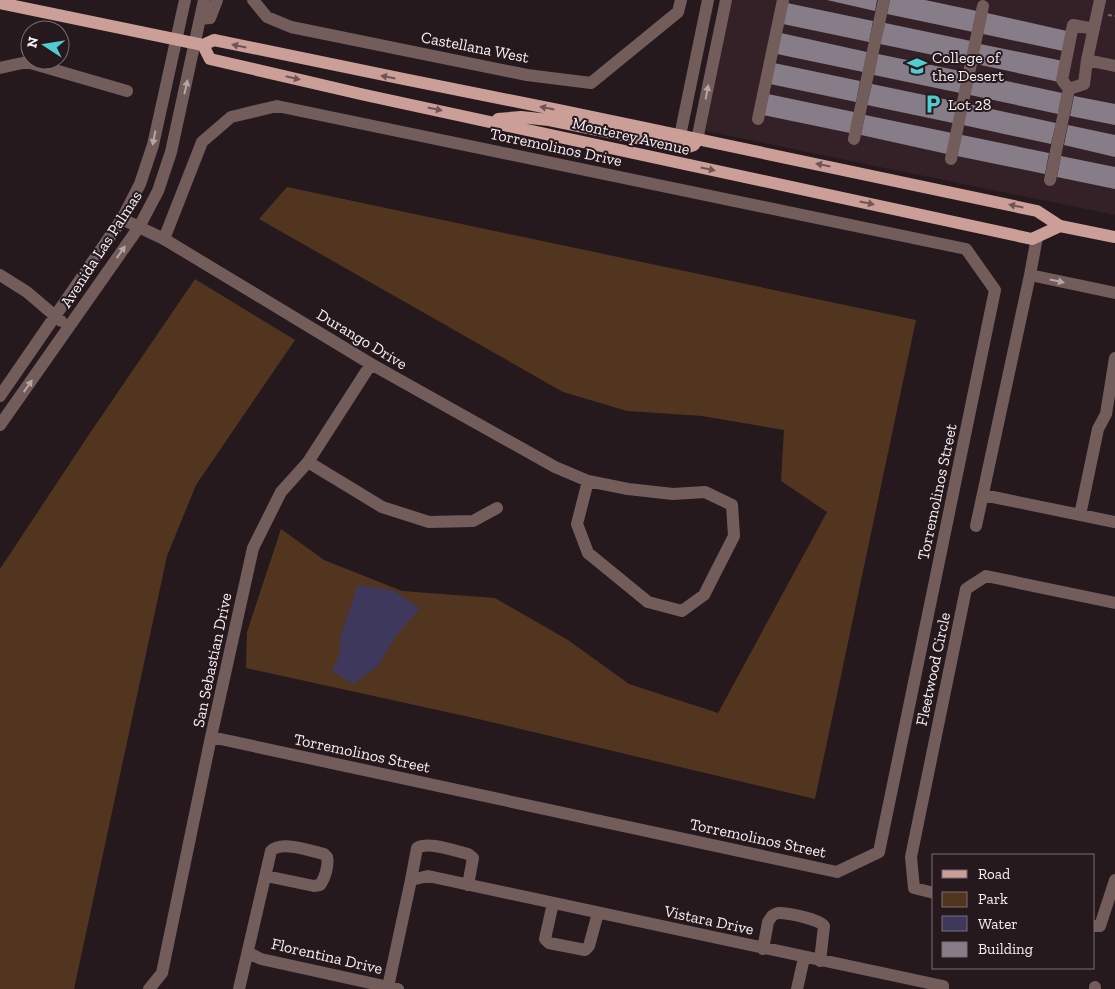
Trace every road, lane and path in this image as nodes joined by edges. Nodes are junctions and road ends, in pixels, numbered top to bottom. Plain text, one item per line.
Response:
1 (174, 0) edge
2 (204, 0) edge
3 (217, 0) edge
4 (253, 0) edge
5 (708, 0) edge
6 (726, 0) edge
7 (783, 0) edge
8 (884, 0) edge
9 (1100, 0) edge
10 (0, 3) edge
11 (184, 6) edge
12 (679, 6) edge
13 (983, 6) dead end
14 (200, 19) junction
15 (1094, 29) junction
16 (176, 39) junction
17 (199, 44) junction
18 (1087, 60) junction
19 (1115, 66) edge
20 (0, 68) edge
21 (1069, 89) junction
22 (127, 91) dead end
23 (160, 113) junction
24 (179, 117) junction
25 (758, 118) dead end
26 (487, 120) junction
27 (680, 136) junction
28 (854, 139) dead end
29 (697, 140) junction
30 (951, 159) dead end
31 (1050, 180) dead end
32 (122, 219) junction
33 (1060, 226) junction
34 (139, 227) junction
35 (1037, 236) junction
36 (1115, 237) edge
37 (164, 239) junction
38 (0, 275) edge
39 (1030, 275) junction
40 (995, 290) joint
41 (1115, 293) edge
42 (55, 316) junction
43 (69, 327) junction
44 (1115, 358) edge
45 (371, 364) junction
46 (0, 396) edge
47 (0, 425) edge
48 (308, 462) junction
49 (588, 481) junction
50 (983, 495) junction
51 (497, 508) dead end
52 (1080, 515) junction
53 (1115, 522) edge
54 (976, 526) dead end
55 (1115, 603) edge
56 (211, 737) junction
57 (266, 876) junction
58 (411, 880) junction
59 (1115, 880) edge
60 (468, 885) junction
61 (932, 892) edge
62 (553, 903) junction
63 (598, 913) junction
64 (1095, 926) edge
65 (763, 949) junction
66 (249, 952) junction
67 (804, 958) junction
68 (820, 961) junction
69 (393, 988) edge
70 (947, 988) edge
71 (149, 989) edge
72 (239, 989) edge
73 (798, 989) edge

1 - 11 street
2 - 14 street, Avenida Las Palmas
3 - 14 street
4 - 12 street, Castellana West
5 - 27 street
29 -> 6 street
7 - 25 street
8 - 28 street
9 - 15 street
10 - 16 main road, Monterey Avenue
11 - 16 street, Avenida Las Palmas
13 - 30 street
14 - 17 street, Avenida Las Palmas
15 - 18 street
15 - 21 street
16 - 17 main road, Monterey Avenue
16 - 23 street, Avenida Las Palmas
24 -> 17 street, Avenida Las Palmas
17 -> 26 main road, Monterey Avenue
27 -> 17 main road, Monterey Avenue
18 - 19 street
18 - 21 street
20 - 22 street
21 - 31 street
23 - 24 street
23 -> 32 street, Avenida Las Palmas
24 - 34 street, Avenida Las Palmas
26 - 29 main road
26 -> 35 main road, Monterey Avenue
27 - 29 main road, Monterey Avenue
33 -> 29 main road, Monterey Avenue
32 - 34 street, Durango Drive
32 - 42 street, Avenida Las Palmas
33 - 35 main road, Monterey Avenue
33 - 36 main road, Monterey Avenue
34 - 37 street, Durango Drive
43 -> 34 street, Avenida Las Palmas
35 - 39 street
37 - 40 street, Torremolinos Drive
37 - 45 street, Durango Drive
38 - 42 street
39 -> 41 street
39 - 50 street
40 - 56 street, Torremolinos Street
42 - 43 street
42 - 46 street, Avenida Las Palmas
47 -> 43 street, Avenida Las Palmas
44 - 52 street
45 - 48 street, San Sebastian Drive
45 - 49 street, Durango Drive
48 - 51 street
48 - 56 street, San Sebastian Drive
49 - 49 street, Durango Drive
50 - 52 street
50 - 54 street
52 - 53 street
55 - 61 street, Fleetwood Circle
56 - 71 street, San Sebastian Drive
57 - 57 street
57 - 66 street
58 - 60 street, Vistara Drive
58 - 60 street
58 - 69 street
59 - 64 street
60 - 62 street, Vistara Drive
62 - 63 street, Vistara Drive
62 - 63 street
63 - 65 street, Vistara Drive
65 - 67 street, Vistara Drive
65 - 68 street
66 - 69 street, Florentina Drive
66 - 72 street
67 - 68 street, Vistara Drive
67 - 73 street
68 - 70 street, Vistara Drive

